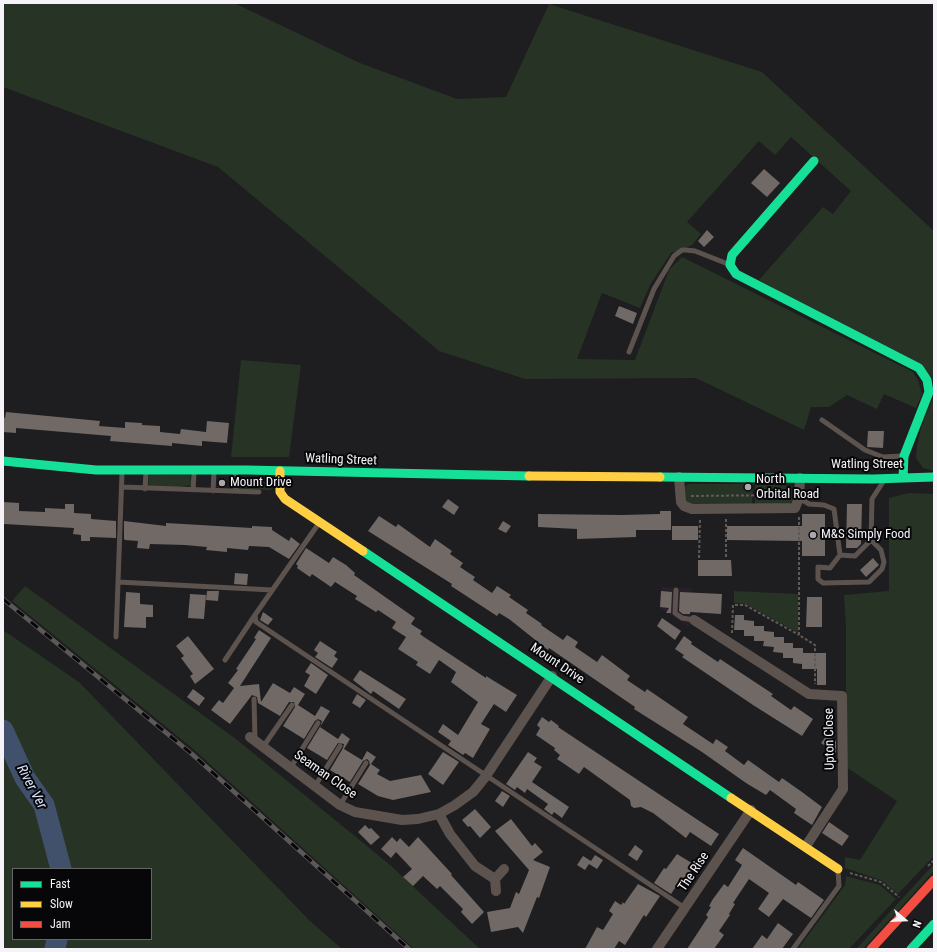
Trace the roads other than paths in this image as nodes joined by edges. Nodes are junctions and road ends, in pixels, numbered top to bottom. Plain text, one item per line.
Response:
1 (814, 161) dead end
2 (730, 265) junction
3 (629, 352) dead end
4 (822, 420) dead end
5 (904, 456) junction
6 (3, 460) edge
7 (123, 470) junction
8 (146, 470) junction
9 (194, 470) junction
10 (214, 470) junction
11 (235, 470) junction
12 (280, 471) junction
13 (679, 477) junction
14 (934, 477) edge
15 (800, 478) junction
16 (886, 478) junction
17 (903, 478) junction
18 (122, 487) junction
19 (145, 489) junction
20 (194, 490) junction
21 (213, 491) junction
22 (236, 491) junction
23 (259, 492) dead end
24 (799, 499) junction
25 (319, 522) junction
26 (871, 540) junction
27 (840, 555) junction
28 (118, 582) junction
29 (272, 590) junction
30 (676, 590) dead end
31 (255, 615) junction
32 (694, 620) joint
33 (116, 637) dead end
34 (226, 660) dead end
35 (552, 676) junction
36 (254, 699) dead end
37 (292, 705) dead end
38 (318, 723) dead end
39 (253, 738) joint
40 (340, 746) dead end
41 (263, 747) junction
42 (366, 763) dead end
43 (291, 767) junction
44 (486, 776) junction
45 (315, 786) junction
46 (340, 805) junction
47 (751, 810) junction
48 (439, 814) junction
49 (806, 846) junction
50 (504, 869) dead end
51 (838, 869) joint
52 (495, 879) junction
53 (934, 880) edge
54 (496, 891) dead end
55 (685, 908) junction
56 (934, 924) edge
57 (657, 949) edge
58 (793, 949) edge
59 (871, 949) edge
60 (911, 949) edge

1 - 2 main road
2 - 3 lane
2 - 5 main road
4 - 5 lane
5 - 17 main road
6 - 7 main road, Watling Street
7 - 8 main road, Watling Street
7 - 18 lane
8 - 9 main road, Watling Street
8 - 19 lane
9 - 10 main road, Watling Street
9 - 20 lane
10 - 11 main road, Watling Street
10 - 21 lane
11 - 12 main road, Watling Street
11 - 22 lane
12 - 13 main road, Watling Street
12 - 25 main road, Mount Drive
13 - 15 main road, Watling Street
13 - 24 street
14 - 17 main road, Watling Street
15 - 16 main road, Watling Street
15 - 24 street
16 - 17 main road, Watling Street
16 - 26 lane
18 - 19 lane
18 - 28 lane
19 - 20 lane
20 - 21 lane
21 - 22 lane
22 - 23 lane
24 - 27 lane
25 - 29 lane
25 - 35 main road, Mount Drive
26 - 27 lane
26 - 27 lane
28 - 29 lane
28 - 33 lane
29 - 31 lane
30 - 32 lane
31 - 34 lane
31 - 44 lane
32 - 49 street, Upton Close
35 - 44 street, Seaman Close
35 - 47 main road, Mount Drive
36 - 39 lane
37 - 41 lane
38 - 43 lane
39 - 41 street, Seaman Close
40 - 45 lane
41 - 43 street, Seaman Close
42 - 46 lane
43 - 45 street, Seaman Close
44 - 48 street, Seaman Close
44 - 55 lane
45 - 46 street, Seaman Close
46 - 48 street, Seaman Close
47 - 49 main road, Mount Drive
47 - 55 street, The Rise
48 - 52 street
49 - 51 main road, Mount Drive
50 - 52 street
51 - 58 lane
52 - 54 street
53 - 59 main road
55 - 57 street, The Rise
56 - 60 main road

